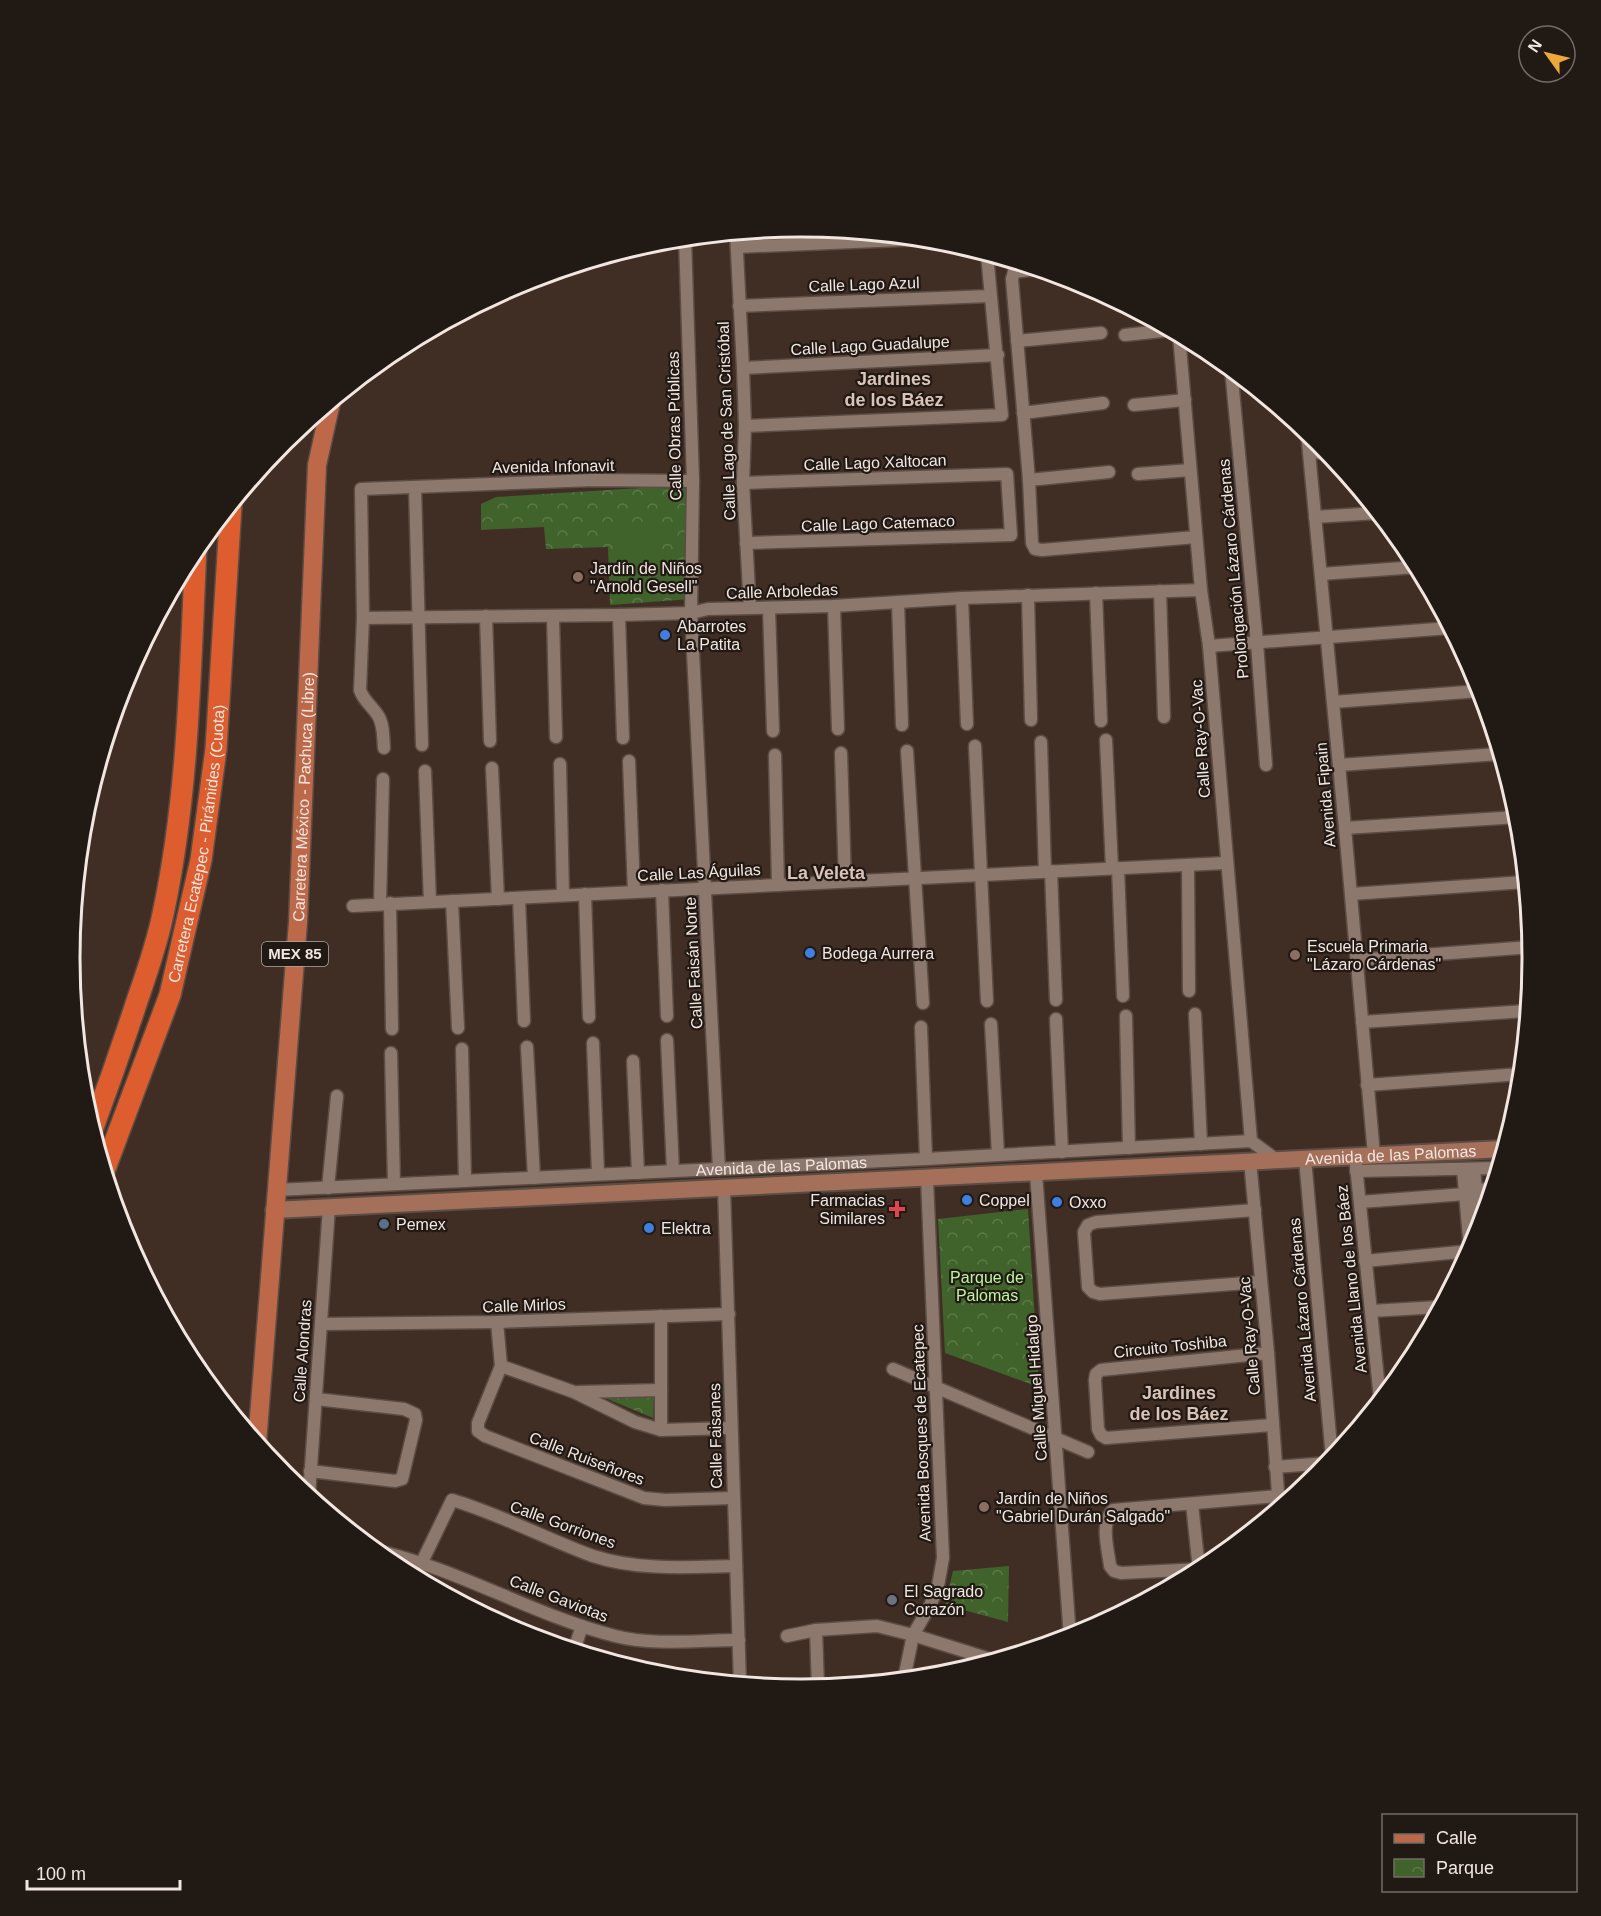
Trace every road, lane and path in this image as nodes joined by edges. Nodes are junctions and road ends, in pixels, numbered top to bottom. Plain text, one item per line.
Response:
1 (737, 240) edge
2 (873, 241) edge
3 (685, 247) edge
4 (737, 247) junction
5 (988, 262) edge
6 (1019, 271) edge
7 (990, 296) junction
8 (739, 306) junction
9 (1157, 332) edge
10 (1101, 333) dead end
11 (1125, 335) dead end
12 (1017, 341) junction
13 (1180, 346) edge
14 (998, 355) junction
15 (743, 368) junction
16 (1232, 381) edge
17 (1185, 400) junction
18 (1103, 403) dead end
19 (1134, 405) dead end
20 (329, 413) edge
21 (1023, 413) junction
22 (745, 426) junction
23 (1308, 446) edge
24 (1309, 453) junction
25 (1314, 453) edge
26 (1190, 470) junction
27 (1109, 472) dead end
28 (1138, 474) dead end
29 (1029, 480) junction
30 (693, 481) junction
31 (743, 483) junction
32 (415, 487) junction
33 (1368, 514) edge
34 (230, 516) edge
35 (1316, 517) junction
36 (1011, 535) joint
37 (1196, 537) junction
38 (746, 543) junction
39 (195, 567) edge
40 (1407, 568) edge
41 (1321, 574) junction
42 (1201, 590) junction
43 (1160, 591) junction
44 (1096, 593) junction
45 (1028, 595) junction
46 (962, 598) junction
47 (898, 602) junction
48 (834, 606) junction
49 (750, 608) junction
50 (769, 608) junction
51 (418, 613) junction
52 (692, 613) junction
53 (619, 615) junction
54 (486, 616) junction
55 (553, 617) junction
56 (363, 618) junction
57 (1441, 629) edge
58 (1327, 636) junction
59 (1257, 643) junction
60 (1209, 646) junction
61 (1471, 692) edge
62 (1333, 702) junction
63 (1164, 717) dead end
64 (1031, 720) dead end
65 (1101, 721) dead end
66 (967, 724) dead end
67 (902, 725) dead end
68 (838, 729) dead end
69 (773, 731) dead end
70 (556, 737) dead end
71 (623, 738) dead end
72 (1106, 740) dead end
73 (490, 741) dead end
74 (1041, 742) dead end
75 (422, 745) dead end
76 (975, 746) dead end
77 (384, 748) dead end
78 (907, 751) dead end
79 (841, 753) dead end
80 (1492, 754) edge
81 (775, 755) dead end
82 (629, 761) dead end
83 (560, 764) dead end
84 (1266, 765) dead end
85 (1339, 765) junction
86 (492, 768) dead end
87 (425, 771) dead end
88 (383, 779) dead end
89 (1508, 818) edge
90 (1345, 828) junction
91 (1226, 863) junction
92 (1188, 865) junction
93 (1115, 868) junction
94 (1048, 872) junction
95 (980, 875) junction
96 (916, 877) junction
97 (845, 881) junction
98 (1517, 882) edge
99 (778, 885) junction
100 (706, 888) junction
101 (662, 890) junction
102 (634, 892) junction
103 (585, 894) junction
104 (1351, 894) junction
105 (563, 896) junction
106 (519, 898) junction
107 (498, 899) junction
108 (452, 901) junction
109 (430, 902) junction
110 (385, 904) junction
111 (353, 906) dead end
112 (1522, 948) edge
113 (1356, 960) junction
114 (1190, 991) dead end
115 (1123, 996) dead end
116 (1056, 1000) dead end
117 (987, 1001) dead end
118 (923, 1003) dead end
119 (1519, 1012) edge
120 (1195, 1014) dead end
121 (667, 1016) dead end
122 (1126, 1016) dead end
123 (589, 1017) dead end
124 (1056, 1019) dead end
125 (524, 1021) dead end
126 (1362, 1022) junction
127 (991, 1024) dead end
128 (921, 1027) dead end
129 (458, 1028) dead end
130 (392, 1029) dead end
131 (667, 1040) dead end
132 (593, 1043) dead end
133 (527, 1047) dead end
134 (462, 1049) dead end
135 (391, 1053) dead end
136 (633, 1061) dead end
137 (1512, 1075) edge
138 (1367, 1085) junction
139 (337, 1095) dead end
140 (97, 1117) edge
141 (1251, 1141) junction
142 (1201, 1144) junction
143 (1130, 1148) junction
144 (1496, 1149) edge
145 (1062, 1152) junction
146 (998, 1155) junction
147 (1374, 1155) junction
148 (108, 1159) edge
149 (926, 1159) junction
150 (1305, 1159) junction
151 (1250, 1161) junction
152 (1278, 1161) junction
153 (1356, 1163) junction
154 (1490, 1168) edge
155 (718, 1169) junction
156 (1469, 1169) junction
157 (673, 1171) junction
158 (638, 1173) junction
159 (1036, 1173) junction
160 (598, 1174) junction
161 (534, 1178) junction
162 (927, 1178) junction
163 (465, 1181) junction
164 (394, 1184) junction
165 (328, 1188) junction
166 (724, 1188) junction
167 (276, 1190) junction
168 (1483, 1191) edge
169 (1471, 1192) junction
170 (1359, 1202) junction
171 (328, 1207) junction
172 (1477, 1207) edge
173 (274, 1210) junction
174 (1255, 1210) junction
175 (1470, 1225) edge
176 (1459, 1251) edge
177 (1365, 1261) junction
178 (1260, 1282) junction
179 (1431, 1307) edge
180 (1371, 1311) junction
181 (729, 1314) junction
182 (661, 1316) junction
183 (497, 1322) junction
184 (321, 1324) junction
185 (1268, 1353) junction
186 (501, 1366) junction
187 (893, 1369) dead end
188 (1382, 1385) edge
189 (936, 1388) junction
190 (661, 1390) junction
191 (574, 1392) junction
192 (316, 1399) junction
193 (1273, 1425) junction
194 (731, 1428) junction
195 (661, 1430) junction
196 (258, 1433) edge
197 (1056, 1439) junction
198 (1331, 1446) edge
199 (1088, 1452) dead end
200 (1314, 1464) edge
201 (1275, 1467) junction
202 (310, 1470) junction
203 (309, 1485) edge
204 (733, 1498) junction
205 (1278, 1498) edge
206 (1273, 1502) edge
207 (1192, 1504) junction
208 (399, 1556) edge
209 (1199, 1558) edge
210 (422, 1562) junction
211 (736, 1566) junction
212 (1180, 1570) edge
213 (582, 1626) junction
214 (1070, 1626) edge
215 (816, 1630) junction
216 (914, 1635) junction
217 (787, 1636) dead end
218 (739, 1640) junction
219 (576, 1643) edge
220 (980, 1656) edge
221 (906, 1671) edge
222 (740, 1676) edge
223 (818, 1678) edge

1 - 4 street, Calle Lago de San Cristóbal
2 - 4 street
3 - 30 street, Calle Obras Públicas
4 - 8 street, Calle Lago de San Cristóbal
5 - 7 street
6 - 12 street
7 - 8 street, Calle Lago Azul
7 - 14 street
8 - 15 street, Calle Lago de San Cristóbal
9 - 11 street
10 - 12 street
12 - 21 street
13 - 17 street, Calle Ray-O-Vac
14 - 15 street, Calle Lago Guadalupe
14 - 22 street
15 - 22 street, Calle Lago de San Cristóbal
16 - 59 street, Prolongación Lázaro Cárdenas
17 - 19 street
17 - 26 street, Calle Ray-O-Vac
18 - 21 street
20 - 167 main road, Carretera México - Pachuca (Libre) / MEX 85
21 - 29 street
22 - 31 street, Calle Lago de San Cristóbal
23 - 24 street, Avenida Fipain
24 - 25 street
24 - 35 street, Avenida Fipain
26 - 28 street
26 - 37 street, Calle Ray-O-Vac
27 - 29 street
29 - 37 street
30 - 32 street, Avenida Infonavit
30 - 52 street, Calle Obras Públicas
31 - 36 street, Calle Lago Xaltocan
31 - 38 street, Calle Lago de San Cristóbal
32 - 51 street
32 - 56 street, Avenida Infonavit
33 - 35 street
34 - 148 highway, Carretera Ecatepec - Pirámides (Cuota)
35 - 41 street, Avenida Fipain
36 - 38 street, Calle Lago Catemaco
37 - 42 street, Calle Ray-O-Vac
38 - 49 street, Calle Lago de San Cristóbal
39 - 140 highway, Carretera Ecatepec - Pirámides (Cuota)
40 - 41 street
41 - 58 street, Avenida Fipain
42 - 43 street, Calle Arboledas
42 - 60 street, Calle Ray-O-Vac
43 - 44 street, Calle Arboledas
43 - 63 street
44 - 45 street, Calle Arboledas
44 - 65 street
45 - 46 street, Calle Arboledas
45 - 64 street
46 - 47 street, Calle Arboledas
46 - 66 street
47 - 48 street, Calle Arboledas
47 - 67 street
48 - 50 street, Calle Arboledas
48 - 68 street
49 - 50 street, Calle Arboledas
49 - 52 street, Calle Arboledas
50 - 69 street
51 - 54 street, Calle Arboledas
51 - 56 street, Calle Arboledas
51 - 75 street
52 - 53 street, Calle Arboledas
52 - 100 street, Calle Faisán Norte
53 - 55 street, Calle Arboledas
53 - 71 street
54 - 55 street, Calle Arboledas
54 - 73 street
55 - 70 street
56 - 77 street
57 - 58 street
58 - 59 street
58 - 62 street, Avenida Fipain
59 - 60 street
59 - 84 street, Prolongación Lázaro Cárdenas
60 - 91 street, Calle Ray-O-Vac
61 - 62 street
62 - 85 street, Avenida Fipain
72 - 93 street
74 - 94 street
76 - 95 street
78 - 96 street
79 - 97 street
80 - 85 street
81 - 99 street
82 - 102 street
83 - 105 street
85 - 90 street, Avenida Fipain
86 - 107 street
87 - 109 street
88 - 110 street
89 - 90 street
90 - 104 street, Avenida Fipain
91 - 92 street, Calle Las Águilas
91 - 141 street, Calle Ray-O-Vac
92 - 93 street, Calle Las Águilas
92 - 114 street
93 - 94 street, Calle Las Águilas
93 - 115 street
94 - 95 street, Calle Las Águilas
94 - 116 street
95 - 96 street, Calle Las Águilas
95 - 117 street
96 - 97 street, Calle Las Águilas
96 - 118 street
97 - 99 street, Calle Las Águilas
98 - 104 street
99 - 100 street, Calle Las Águilas
100 - 101 street, Calle Las Águilas
100 - 155 street, Calle Faisán Norte
101 - 102 street, Calle Las Águilas
101 - 121 street
102 - 103 street, Calle Las Águilas
103 - 105 street, Calle Las Águilas
103 - 123 street
104 - 113 street, Avenida Fipain
105 - 106 street, Calle Las Águilas
106 - 107 street, Calle Las Águilas
106 - 125 street
107 - 108 street, Calle Las Águilas
108 - 109 street, Calle Las Águilas
108 - 129 street
109 - 110 street, Calle Las Águilas
110 - 111 street, Calle Las Águilas
110 - 130 street
112 - 113 street
113 - 126 street, Avenida Fipain
119 - 126 street
120 - 142 street
122 - 143 street
124 - 145 street
126 - 138 street, Avenida Fipain
127 - 146 street
128 - 149 street
131 - 157 street
132 - 160 street
133 - 161 street
134 - 163 street
135 - 164 street
136 - 158 street
137 - 138 street
138 - 147 street, Avenida Fipain
139 - 165 street
141 - 142 street, Avenida de las Palomas
141 - 152 street
142 - 143 street, Avenida de las Palomas
143 - 145 street, Avenida de las Palomas
144 - 147 main road, Avenida de las Palomas
145 - 146 street, Avenida de las Palomas
146 - 149 street, Avenida de las Palomas
147 - 153 main road, Avenida de las Palomas
149 - 155 street, Avenida de las Palomas
150 - 152 main road, Avenida de las Palomas
150 - 153 main road, Avenida de las Palomas
150 - 198 street, Avenida Lázaro Cárdenas
151 - 152 main road, Avenida de las Palomas
151 - 159 main road, Avenida de las Palomas
151 - 174 street, Calle Ray-O-Vac
153 - 156 street, Avenida de las Palomas
153 - 170 street, Avenida Llano de los Báez
154 - 156 street, Avenida de las Palomas
155 - 157 street, Avenida de las Palomas
156 - 169 street
157 - 158 street, Avenida de las Palomas
158 - 160 street, Avenida de las Palomas
159 - 162 main road, Avenida de las Palomas
159 - 197 street, Calle Miguel Hidalgo
160 - 161 street, Avenida de las Palomas
161 - 163 street, Avenida de las Palomas
162 - 166 main road, Avenida de las Palomas
162 - 189 street, Avenida Bosques de Ecatepec
163 - 164 street, Avenida de las Palomas
164 - 165 street, Avenida de las Palomas
165 - 167 street, Avenida de las Palomas
166 - 171 main road, Avenida de las Palomas
166 - 181 street, Calle Faisanes
167 - 173 main road, Carretera México - Pachuca (Libre) / MEX 85
168 - 169 street
169 - 170 street
169 - 172 street
169 - 175 street
170 - 177 street, Avenida Llano de los Báez
171 - 173 main road, Avenida de las Palomas
171 - 184 street, Calle Alondras
173 - 196 main road, Carretera México - Pachuca (Libre) / MEX 85
174 - 178 street, Calle Ray-O-Vac
174 - 178 street
176 - 177 street
177 - 180 street, Avenida Llano de los Báez
178 - 185 street, Calle Ray-O-Vac
179 - 180 street
180 - 188 street, Avenida Llano de los Báez
181 - 182 street, Calle Mirlos
181 - 194 street, Calle Faisanes
182 - 183 street, Calle Mirlos
182 - 190 street
183 - 184 street, Calle Mirlos
183 - 186 street
184 - 192 street, Calle Alondras
185 - 193 street, Calle Ray-O-Vac
185 - 193 street, Circuito Toshiba
186 - 191 street
186 - 204 street, Calle Ruiseñores
187 - 189 street
189 - 197 street
189 - 216 street, Avenida Bosques de Ecatepec
190 - 191 street
190 - 195 street
191 - 195 street
192 - 202 street, Calle Alondras
192 - 202 street
193 - 201 street, Calle Ray-O-Vac
194 - 195 street
194 - 204 street, Calle Faisanes
197 - 199 street
197 - 214 street, Calle Miguel Hidalgo
200 - 201 street
201 - 205 street, Calle Ray-O-Vac
202 - 203 street, Calle Alondras
204 - 211 street, Calle Faisanes
206 - 207 street
207 - 209 street
207 - 212 street
208 - 210 street, Calle Gaviotas
210 - 211 street, Calle Gorriones
210 - 213 street, Calle Gaviotas
211 - 218 street, Calle Faisanes
213 - 218 street, Calle Gaviotas
213 - 219 street
215 - 216 street
215 - 217 street
215 - 223 street
216 - 220 street
216 - 221 street, Avenida Bosques de Ecatepec
218 - 222 street, Calle Faisanes

